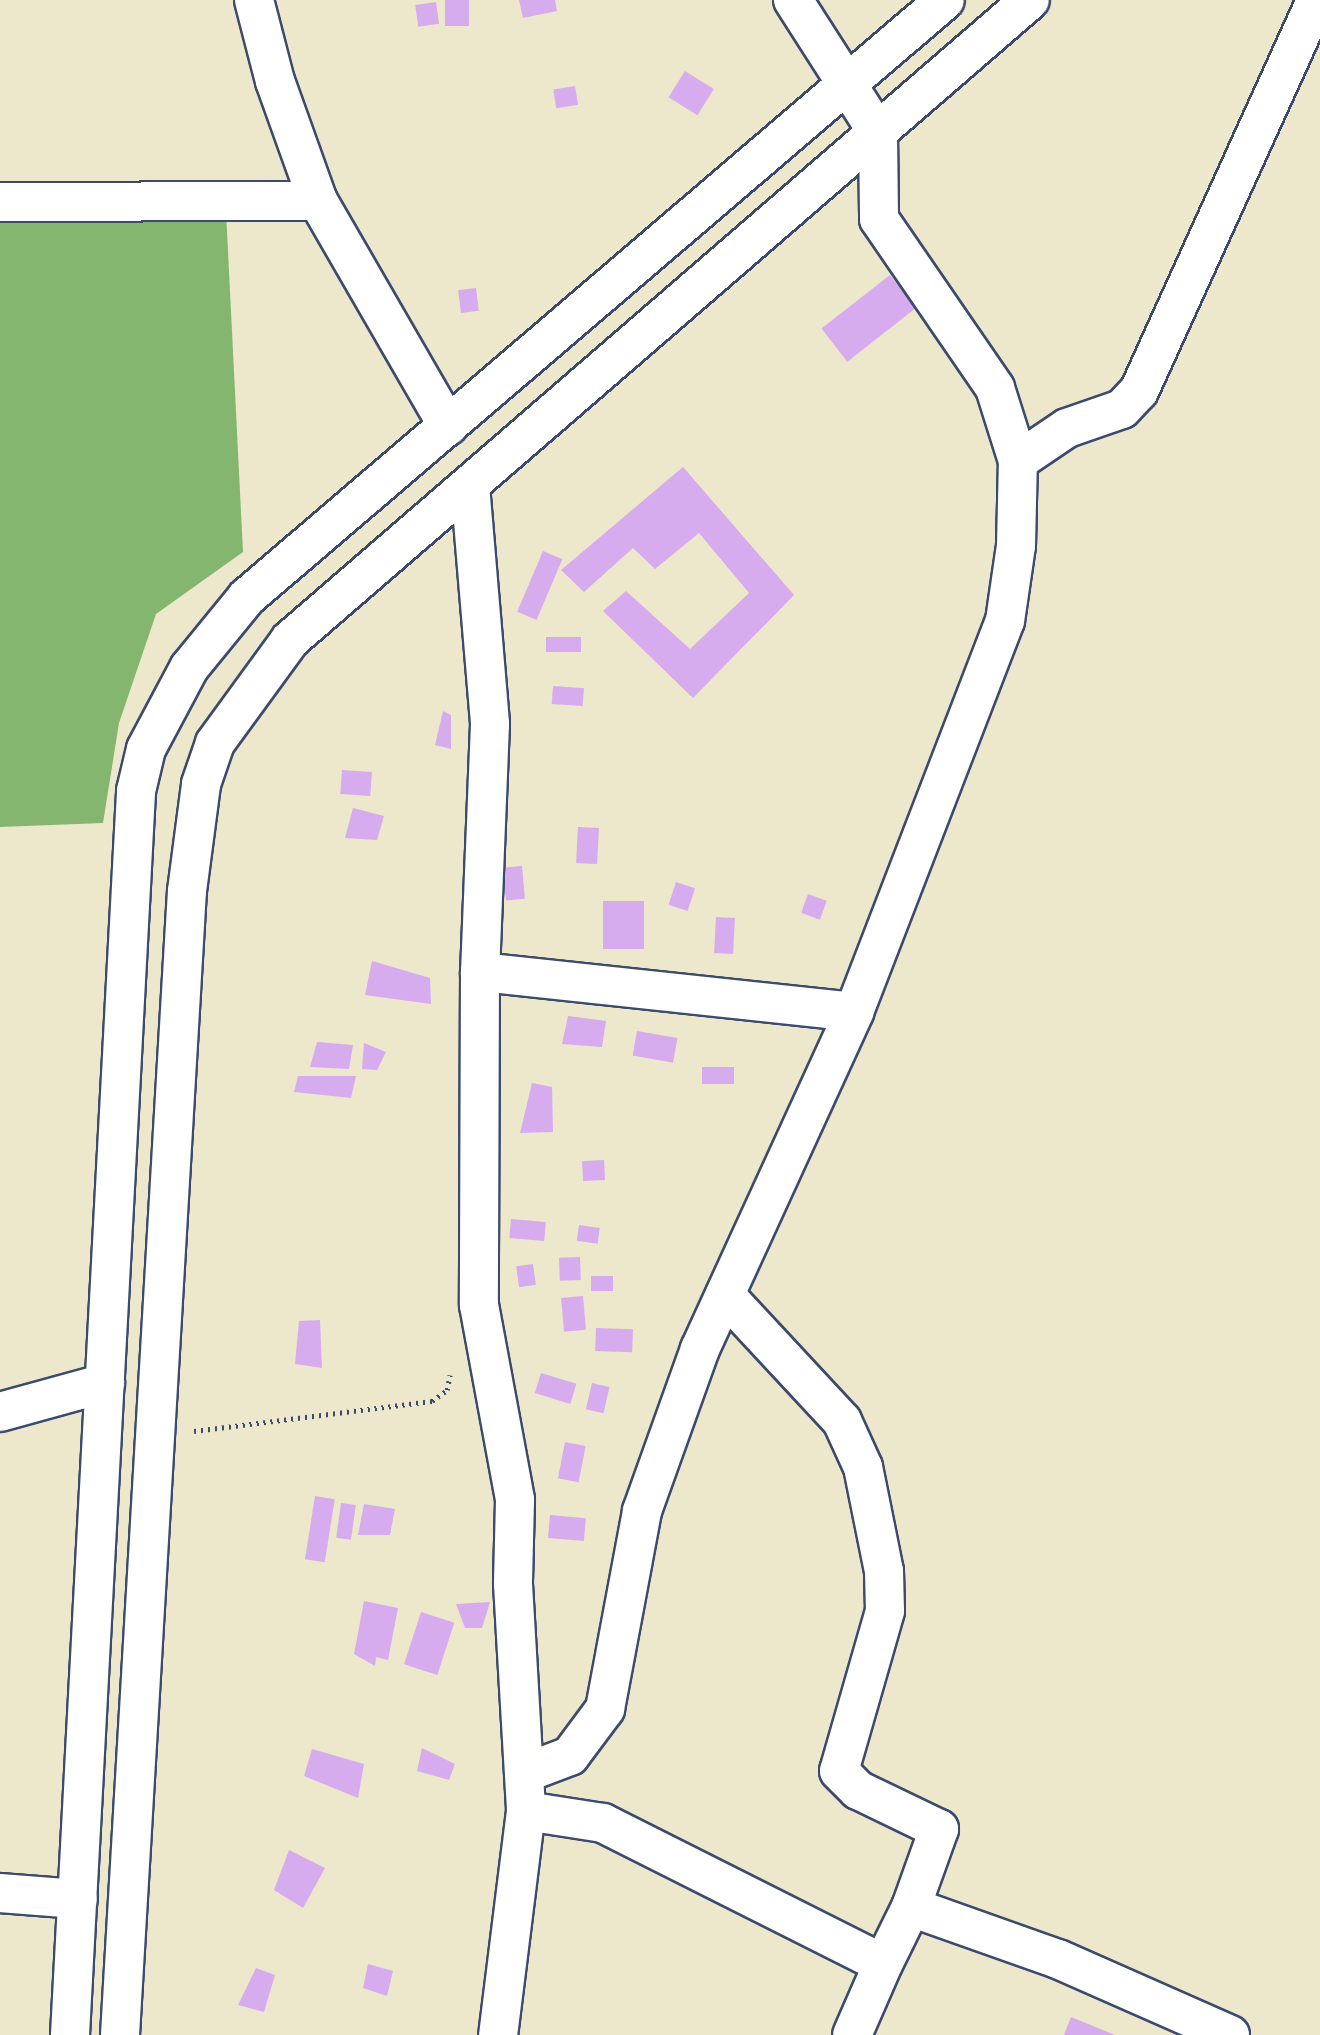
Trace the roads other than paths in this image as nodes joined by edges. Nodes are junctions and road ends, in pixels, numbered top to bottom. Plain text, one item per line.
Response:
1 (254, 0) edge
2 (793, 0) edge
3 (945, 0) edge
4 (1030, 0) edge
5 (1316, 0) edge
6 (847, 84) junction
7 (878, 133) junction
8 (318, 201) junction
9 (0, 202) edge
10 (448, 426) junction
11 (1018, 461) junction
12 (470, 485) junction
13 (480, 972) junction
14 (854, 1012) junction
15 (724, 1295) junction
16 (105, 1383) junction
17 (0, 1412) edge
18 (525, 1773) junction
19 (526, 1811) junction
20 (0, 1894) edge
21 (78, 1899) junction
22 (911, 1907) junction
23 (883, 1964) junction
24 (70, 2035) edge
25 (120, 2035) edge
26 (498, 2035) edge
27 (852, 2035) edge
28 (1230, 2035) edge

1 - 8 street
2 - 6 street
3 - 6 street
4 - 7 street
5 - 11 street
6 - 7 street
6 - 10 street
7 - 11 street
7 - 12 street
8 - 9 street
8 - 10 street
10 - 16 street
11 - 14 street
12 - 13 street
12 - 25 street
13 - 14 street
13 - 18 street
14 - 15 street
15 - 18 street
15 - 22 street
16 - 17 street
16 - 21 street
18 - 19 street
19 - 23 street
19 - 26 street
20 - 21 street
21 - 24 street
22 - 23 street
22 - 28 street
23 - 27 street

